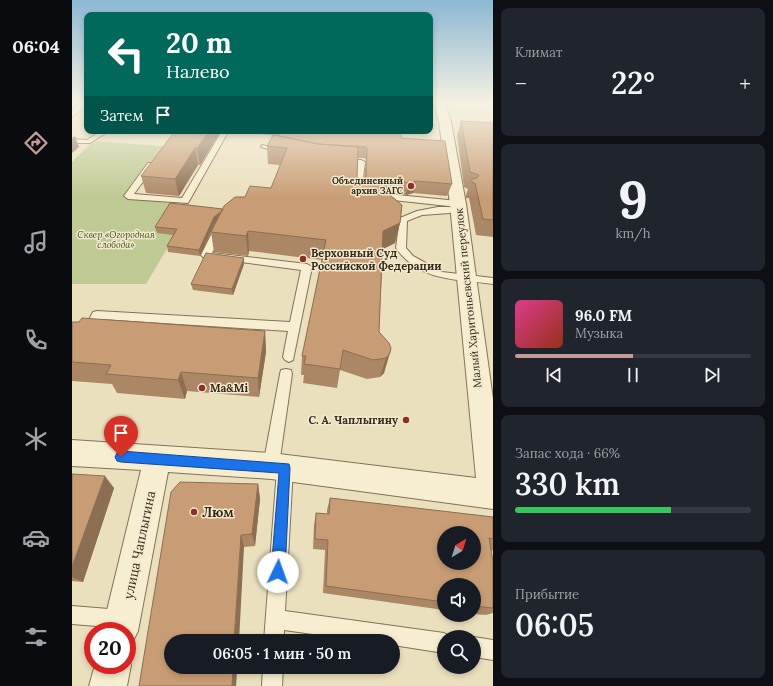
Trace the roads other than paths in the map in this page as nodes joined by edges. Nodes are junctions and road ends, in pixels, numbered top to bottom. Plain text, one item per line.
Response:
1 (101, 134) edge
2 (224, 134) edge
3 (297, 134) edge
4 (311, 134) edge
5 (443, 134) edge
6 (72, 141) edge
7 (264, 147) dead end
8 (295, 154) edge
9 (155, 160) edge
10 (332, 160) edge
11 (459, 199) junction
12 (226, 220) edge
13 (466, 278) junction
14 (493, 280) edge
15 (294, 328) junction
16 (86, 338) edge
17 (289, 356) dead end
18 (286, 374) dead end
19 (72, 453) edge
20 (157, 459) junction
21 (278, 467) junction
22 (492, 495) edge
23 (72, 615) edge
24 (276, 619) junction
25 (107, 622) edge
26 (123, 622) edge
27 (275, 634) edge
28 (437, 641) edge
29 (481, 648) edge
30 (493, 650) edge
31 (111, 674) edge
32 (273, 674) edge
33 (108, 686) edge
34 (272, 686) edge

1 - 6 lane
2 - 9 lane
3 - 4 lane
5 - 11 street, Малый Харитоньевский переулок
7 - 8 lane
10 - 11 lane
11 - 13 street, Малый Харитоньевский переулок
11 - 13 lane
12 - 15 lane
13 - 14 lane
13 - 22 street, Малый Харитоньевский переулок
15 - 16 lane
15 - 17 lane
18 - 21 lane
19 - 20 street
20 - 21 street
20 - 26 street, улица Чаплыгина
21 - 22 street
21 - 24 lane
23 - 25 lane
24 - 27 lane
24 - 28 lane
29 - 30 lane
31 - 33 street
32 - 34 lane

